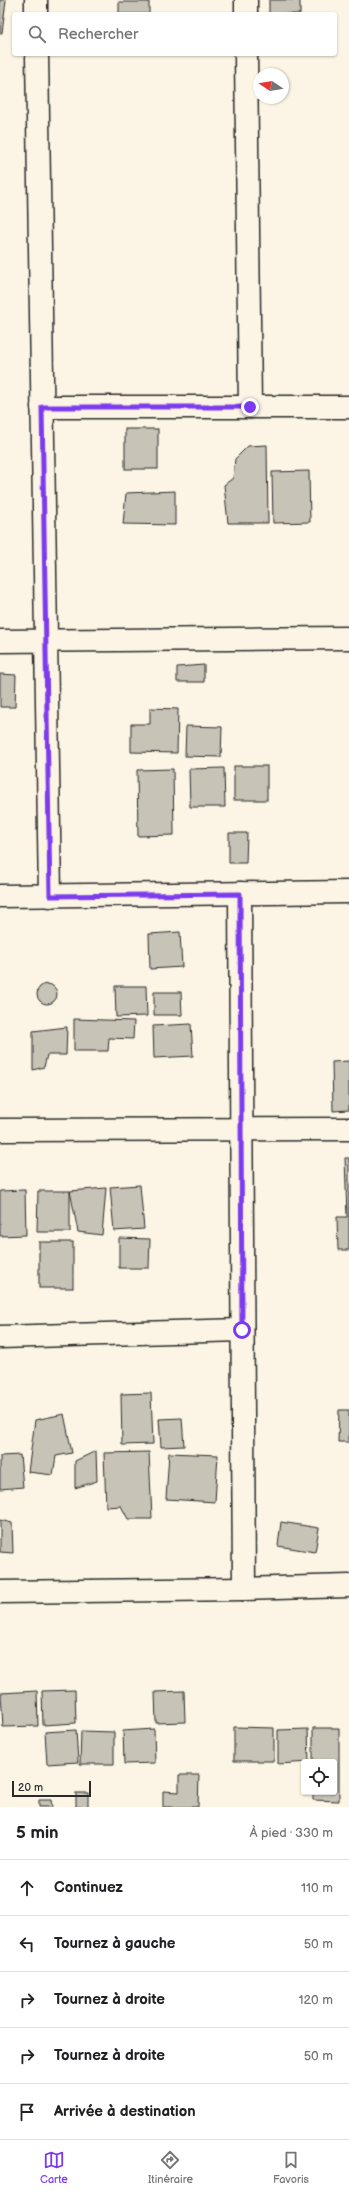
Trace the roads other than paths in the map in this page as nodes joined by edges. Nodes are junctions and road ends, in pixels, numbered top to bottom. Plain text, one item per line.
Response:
1 (36, 0) edge
2 (246, 0) edge
3 (36, 12) edge
4 (246, 12) edge
5 (37, 56) edge
6 (246, 56) edge
7 (42, 407) junction
8 (250, 407) junction
9 (349, 407) edge
10 (349, 638) edge
11 (0, 641) edge
12 (46, 642) junction
13 (349, 892) edge
14 (240, 894) junction
15 (0, 896) edge
16 (50, 896) junction
17 (241, 1129) junction
18 (349, 1129) edge
19 (0, 1130) edge
20 (242, 1330) junction
21 (0, 1337) edge
22 (349, 1586) edge
23 (244, 1589) junction
24 (0, 1592) edge

1 - 3 street
2 - 4 street
5 - 7 street
6 - 8 street
7 - 8 street
7 - 12 street
8 - 9 street
10 - 12 street
11 - 12 street
12 - 16 street
13 - 14 street
14 - 16 street
14 - 17 street
15 - 16 street
17 - 18 street
17 - 19 street
17 - 20 street
20 - 21 street
20 - 23 street
22 - 23 street
23 - 24 street

